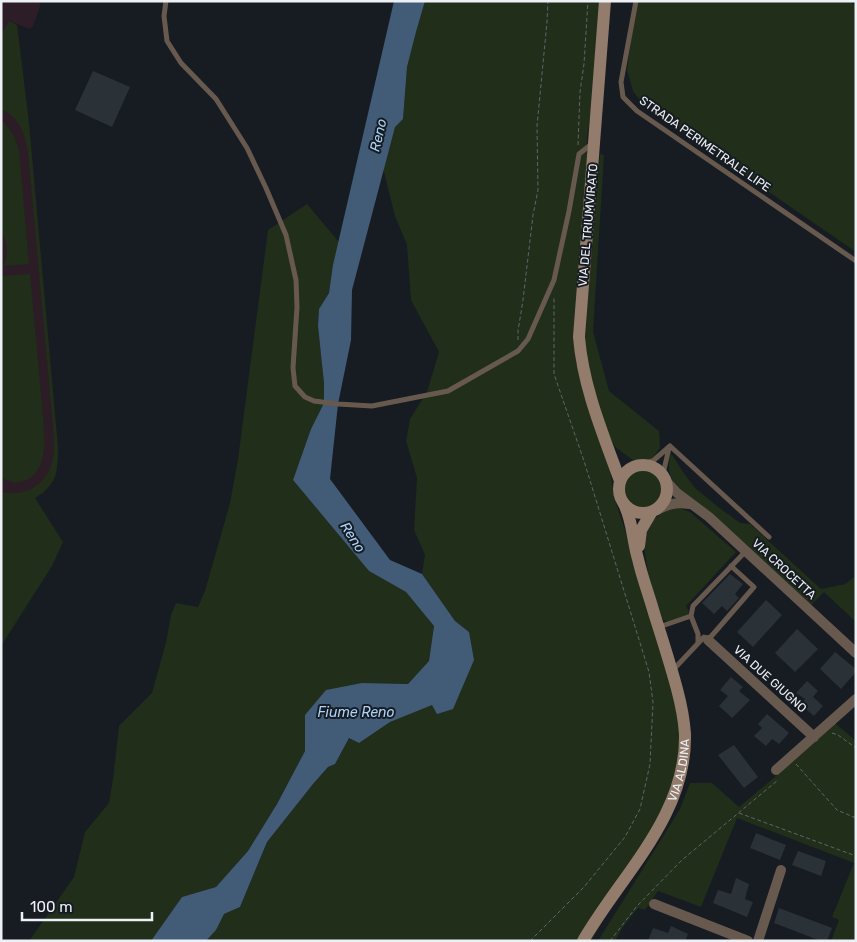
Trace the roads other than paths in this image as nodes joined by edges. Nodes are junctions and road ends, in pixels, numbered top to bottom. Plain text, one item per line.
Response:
1 (166, 1) edge
2 (605, 1) edge
3 (636, 1) edge
4 (594, 141) junction
5 (856, 261) edge
6 (607, 446) junction
7 (670, 446) junction
8 (641, 465) junction
9 (665, 478) junction
10 (620, 481) junction
11 (624, 504) junction
12 (693, 505) junction
13 (654, 511) junction
14 (769, 537) dead end
15 (746, 551) junction
16 (731, 566) junction
17 (644, 578) junction
18 (691, 616) junction
19 (659, 627) junction
20 (703, 642) junction
21 (856, 653) edge
22 (672, 671) junction
23 (856, 699) edge
24 (814, 737) junction
25 (778, 769) road end
26 (781, 870) dead end
27 (654, 904) dead end
28 (583, 941) edge
29 (748, 941) edge
30 (758, 941) edge

1 - 4 lane
2 - 4 street, VIA DEL TRIUMVIRATO
3 - 5 lane, STRADA PERIMETRALE LIPE
4 - 6 street, VIA DEL TRIUMVIRATO
6 - 8 street
6 - 10 street, VIA DEL TRIUMVIRATO
7 - 8 lane
7 - 9 lane
7 - 14 lane
8 - 9 street
8 - 10 street
9 - 12 street, VIA CROCETTA
9 - 13 street
10 - 11 street
11 - 13 street
11 - 17 street, VIA ALDINA
12 - 13 street
12 - 15 street, VIA CROCETTA
13 - 17 street, VIA ALDINA
15 - 16 lane
15 - 21 street, VIA CROCETTA
16 - 18 lane
16 - 20 lane
17 - 19 street, VIA ALDINA
18 - 19 lane
18 - 20 lane
19 - 22 street, VIA ALDINA
20 - 22 lane
20 - 24 street, VIA DUE GIUGNO
22 - 28 street, VIA ALDINA
23 - 24 street
24 - 25 street
26 - 30 street
27 - 29 street

